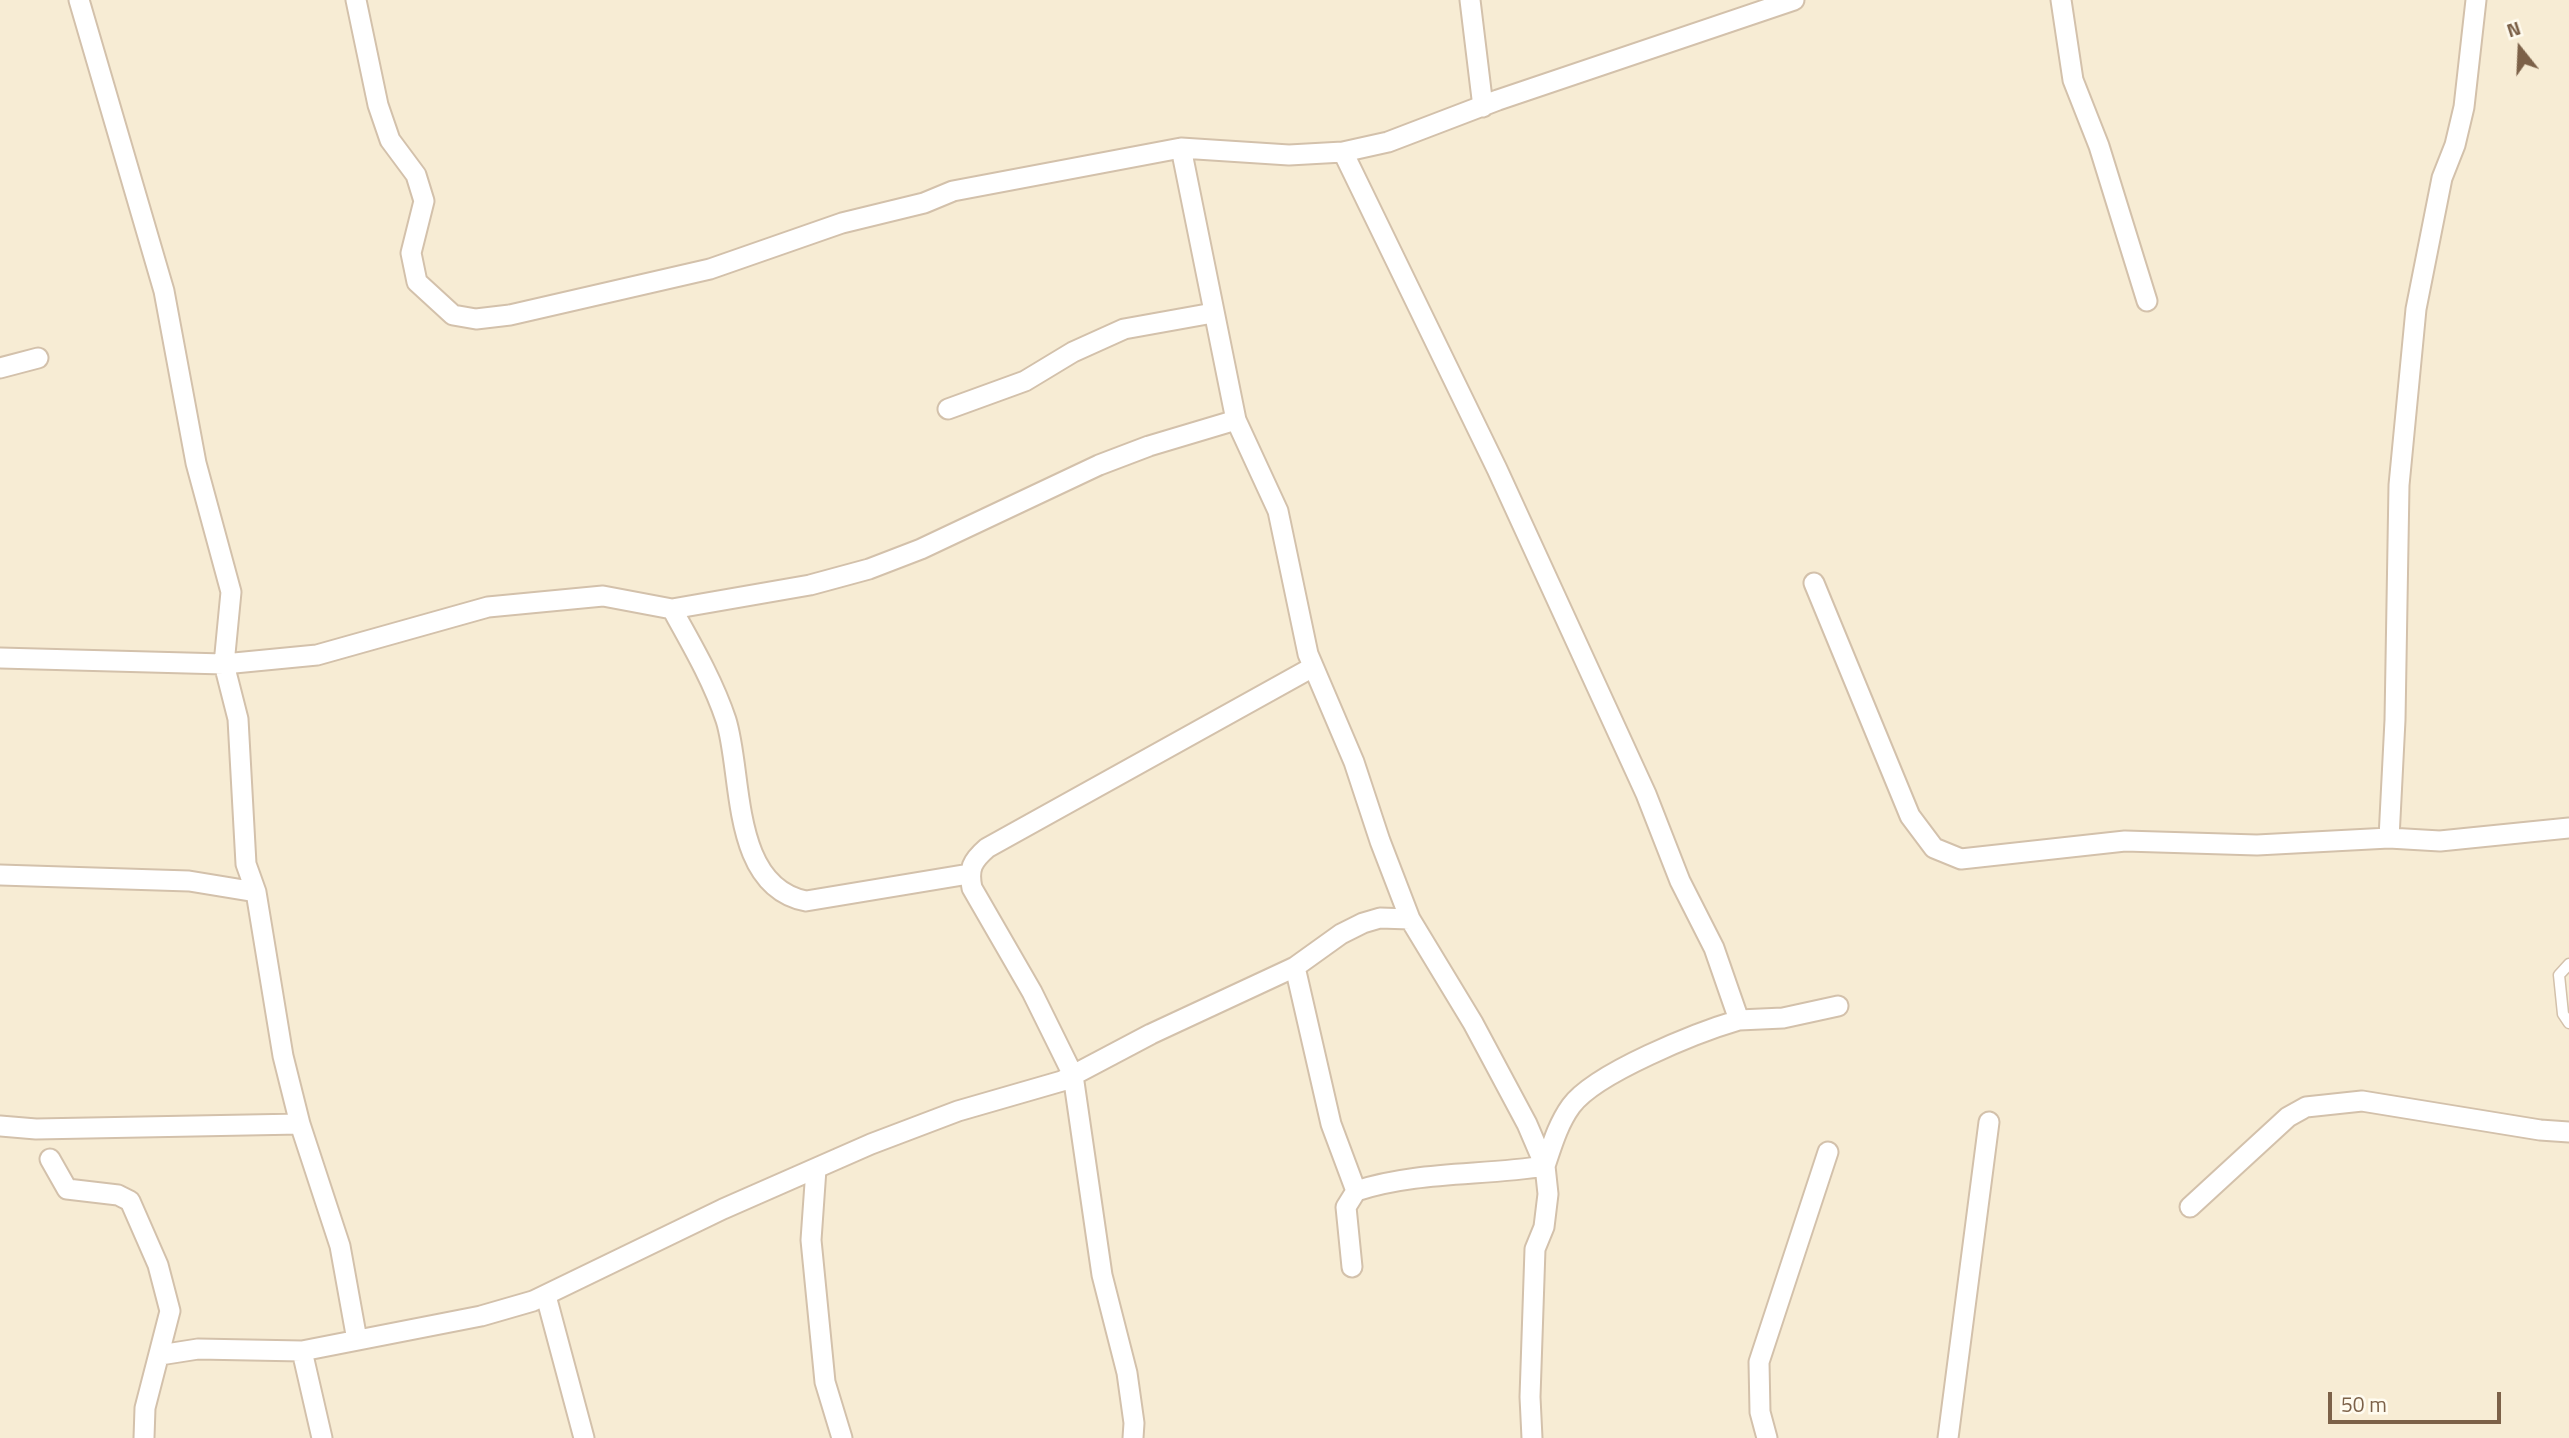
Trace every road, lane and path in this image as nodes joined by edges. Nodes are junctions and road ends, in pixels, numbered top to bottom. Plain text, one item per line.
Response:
1 (79, 0) edge
2 (356, 0) edge
3 (1470, 0) edge
4 (1794, 0) edge
5 (2061, 0) edge
6 (2476, 0) edge
7 (1483, 107) junction
8 (1181, 148) junction
9 (1343, 152) junction
10 (2147, 301) dead end
11 (1213, 313) junction
12 (38, 358) dead end
13 (0, 368) edge
14 (948, 409) dead end
15 (1236, 420) junction
16 (1814, 583) dead end
17 (672, 608) junction
18 (0, 658) edge
19 (224, 664) junction
20 (1313, 667) junction
21 (2569, 828) edge
22 (2389, 838) junction
23 (0, 874) edge
24 (969, 874) junction
25 (256, 892) junction
26 (1410, 919) junction
27 (2569, 964) edge
28 (1296, 967) junction
29 (1838, 1006) dead end
30 (1739, 1020) junction
31 (2569, 1023) edge
32 (1073, 1075) junction
33 (1989, 1122) dead end
34 (300, 1124) junction
35 (0, 1126) edge
36 (2569, 1132) edge
37 (1828, 1152) dead end
38 (50, 1159) dead end
39 (1545, 1166) junction
40 (816, 1169) junction
41 (1356, 1191) junction
42 (2190, 1207) dead end
43 (1352, 1267) dead end
44 (546, 1296) junction
45 (357, 1340) junction
46 (302, 1351) junction
47 (160, 1355) junction
48 (144, 1438) edge
49 (322, 1438) edge
50 (584, 1438) edge
51 (842, 1438) edge
52 (1133, 1438) edge
53 (1532, 1438) edge
54 (1767, 1438) edge
55 (1948, 1438) edge

1 - 19 street
2 - 8 street
3 - 7 street
4 - 7 street
5 - 10 street
6 - 22 street
7 - 9 street
8 - 9 street
8 - 11 street
9 - 30 street
11 - 14 street
11 - 15 street
12 - 13 street
15 - 17 street
15 - 20 street
16 - 22 street
17 - 19 street
17 - 24 street
18 - 19 street
19 - 25 street
20 - 24 street
20 - 26 street
21 - 22 street
23 - 25 street
24 - 32 street
25 - 34 street
26 - 28 street
26 - 39 street
27 - 31 lane
28 - 32 street
28 - 41 street
29 - 30 street
30 - 39 street
32 - 40 street
32 - 52 street
33 - 55 street
34 - 35 street
34 - 45 street
36 - 42 street
37 - 54 street
38 - 47 street
39 - 41 street
39 - 53 street
40 - 44 street
40 - 51 street
41 - 43 street
44 - 45 street
44 - 50 street
45 - 46 street
46 - 47 street
46 - 49 street
47 - 48 street

